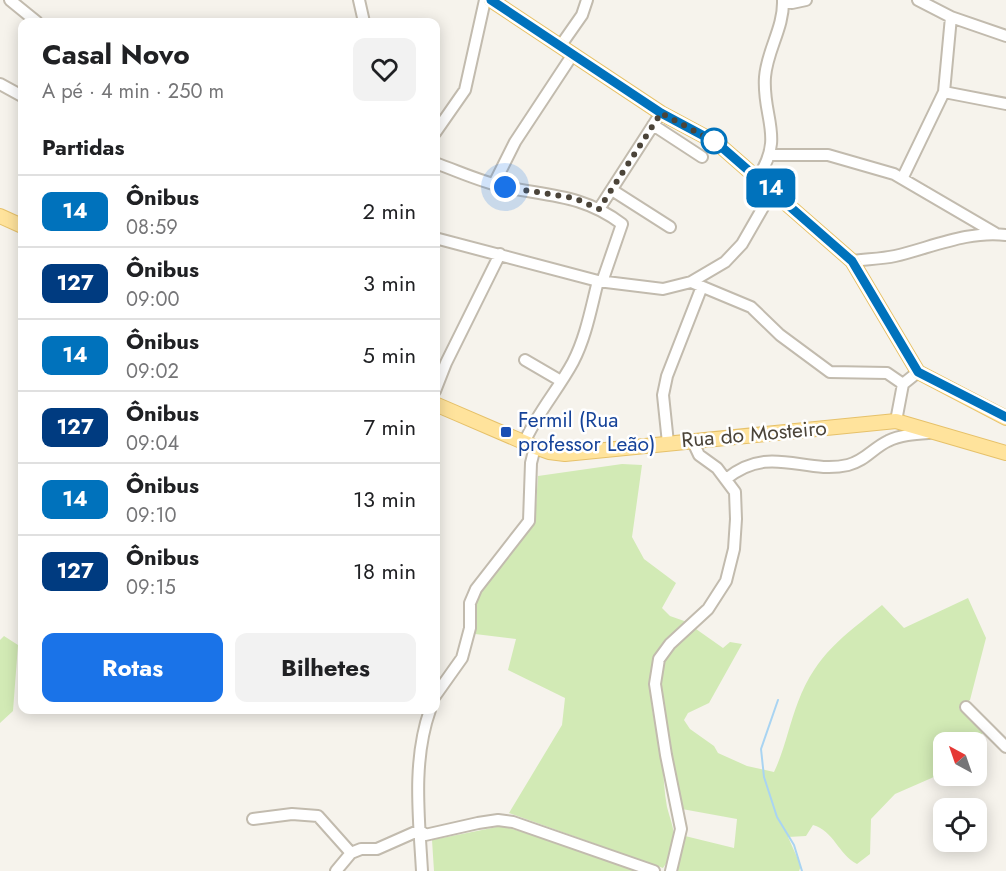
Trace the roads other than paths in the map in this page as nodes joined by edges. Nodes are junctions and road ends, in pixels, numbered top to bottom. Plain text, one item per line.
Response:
1 (10, 0) edge
2 (359, 0) edge
3 (485, 0) edge
4 (491, 0) edge
5 (587, 0) edge
6 (783, 0) edge
7 (806, 0) edge
8 (918, 0) edge
9 (951, 17) junction
10 (32, 18) edge
11 (363, 18) edge
12 (1006, 36) edge
13 (561, 45) junction
14 (573, 54) junction
15 (0, 84) edge
16 (944, 92) junction
17 (18, 94) edge
18 (1006, 104) edge
19 (657, 119) junction
20 (440, 126) edge
21 (771, 155) junction
22 (702, 157) dead end
23 (440, 165) edge
24 (758, 177) junction
25 (903, 177) junction
26 (494, 184) junction
27 (612, 190) junction
28 (773, 190) junction
29 (599, 209) junction
30 (0, 216) edge
31 (18, 224) edge
32 (669, 227) dead end
33 (1001, 234) edge
34 (440, 239) edge
35 (500, 254) junction
36 (852, 261) junction
37 (600, 282) junction
38 (691, 282) junction
39 (702, 289) junction
40 (525, 360) dead end
41 (918, 372) junction
42 (440, 378) edge
43 (561, 381) junction
44 (903, 384) junction
45 (440, 406) edge
46 (1006, 417) edge
47 (896, 421) junction
48 (934, 430) junction
49 (692, 440) junction
50 (668, 443) junction
51 (529, 445) junction
52 (1006, 453) edge
53 (726, 479) junction
54 (440, 689) edge
55 (966, 707) dead end
56 (428, 714) edge
57 (1006, 747) edge
58 (253, 819) dead end
59 (420, 830) junction
60 (351, 853) junction
61 (336, 871) edge
62 (422, 871) edge
63 (654, 871) edge
64 (671, 871) edge

1 - 10 street
2 - 11 street
3 - 20 street
4 - 13 main road
5 - 13 street
6 - 7 street
6 - 21 street
8 - 9 street
9 - 12 street
9 - 16 street
13 - 14 main road
14 - 19 main road
14 - 26 street
15 - 17 street
16 - 18 street
16 - 25 street
19 - 22 street
19 - 24 main road
19 - 27 street
21 - 24 street
21 - 25 street
23 - 26 street
24 - 28 main road
25 - 33 street
26 - 29 street
27 - 29 street
27 - 32 street
28 - 36 main road
28 - 38 street
29 - 37 street
30 - 31 main road
33 - 36 street
34 - 35 street
35 - 37 street
35 - 42 street
36 - 41 main road
37 - 38 street
37 - 43 street
38 - 39 street
39 - 44 street
39 - 50 street
40 - 43 street
41 - 44 street
41 - 46 main road
43 - 51 street
44 - 47 street
45 - 51 main road, Rua do Mosteiro
47 - 48 main road, Rua do Mosteiro
47 - 49 main road, Rua do Mosteiro
48 - 52 main road, Rua do Mosteiro
48 - 53 street
49 - 50 main road, Rua do Mosteiro
49 - 53 street
50 - 51 main road, Rua do Mosteiro
51 - 54 street
53 - 64 street
55 - 57 street
56 - 59 street
58 - 60 street
59 - 60 street
59 - 62 street
59 - 63 street
60 - 61 street

